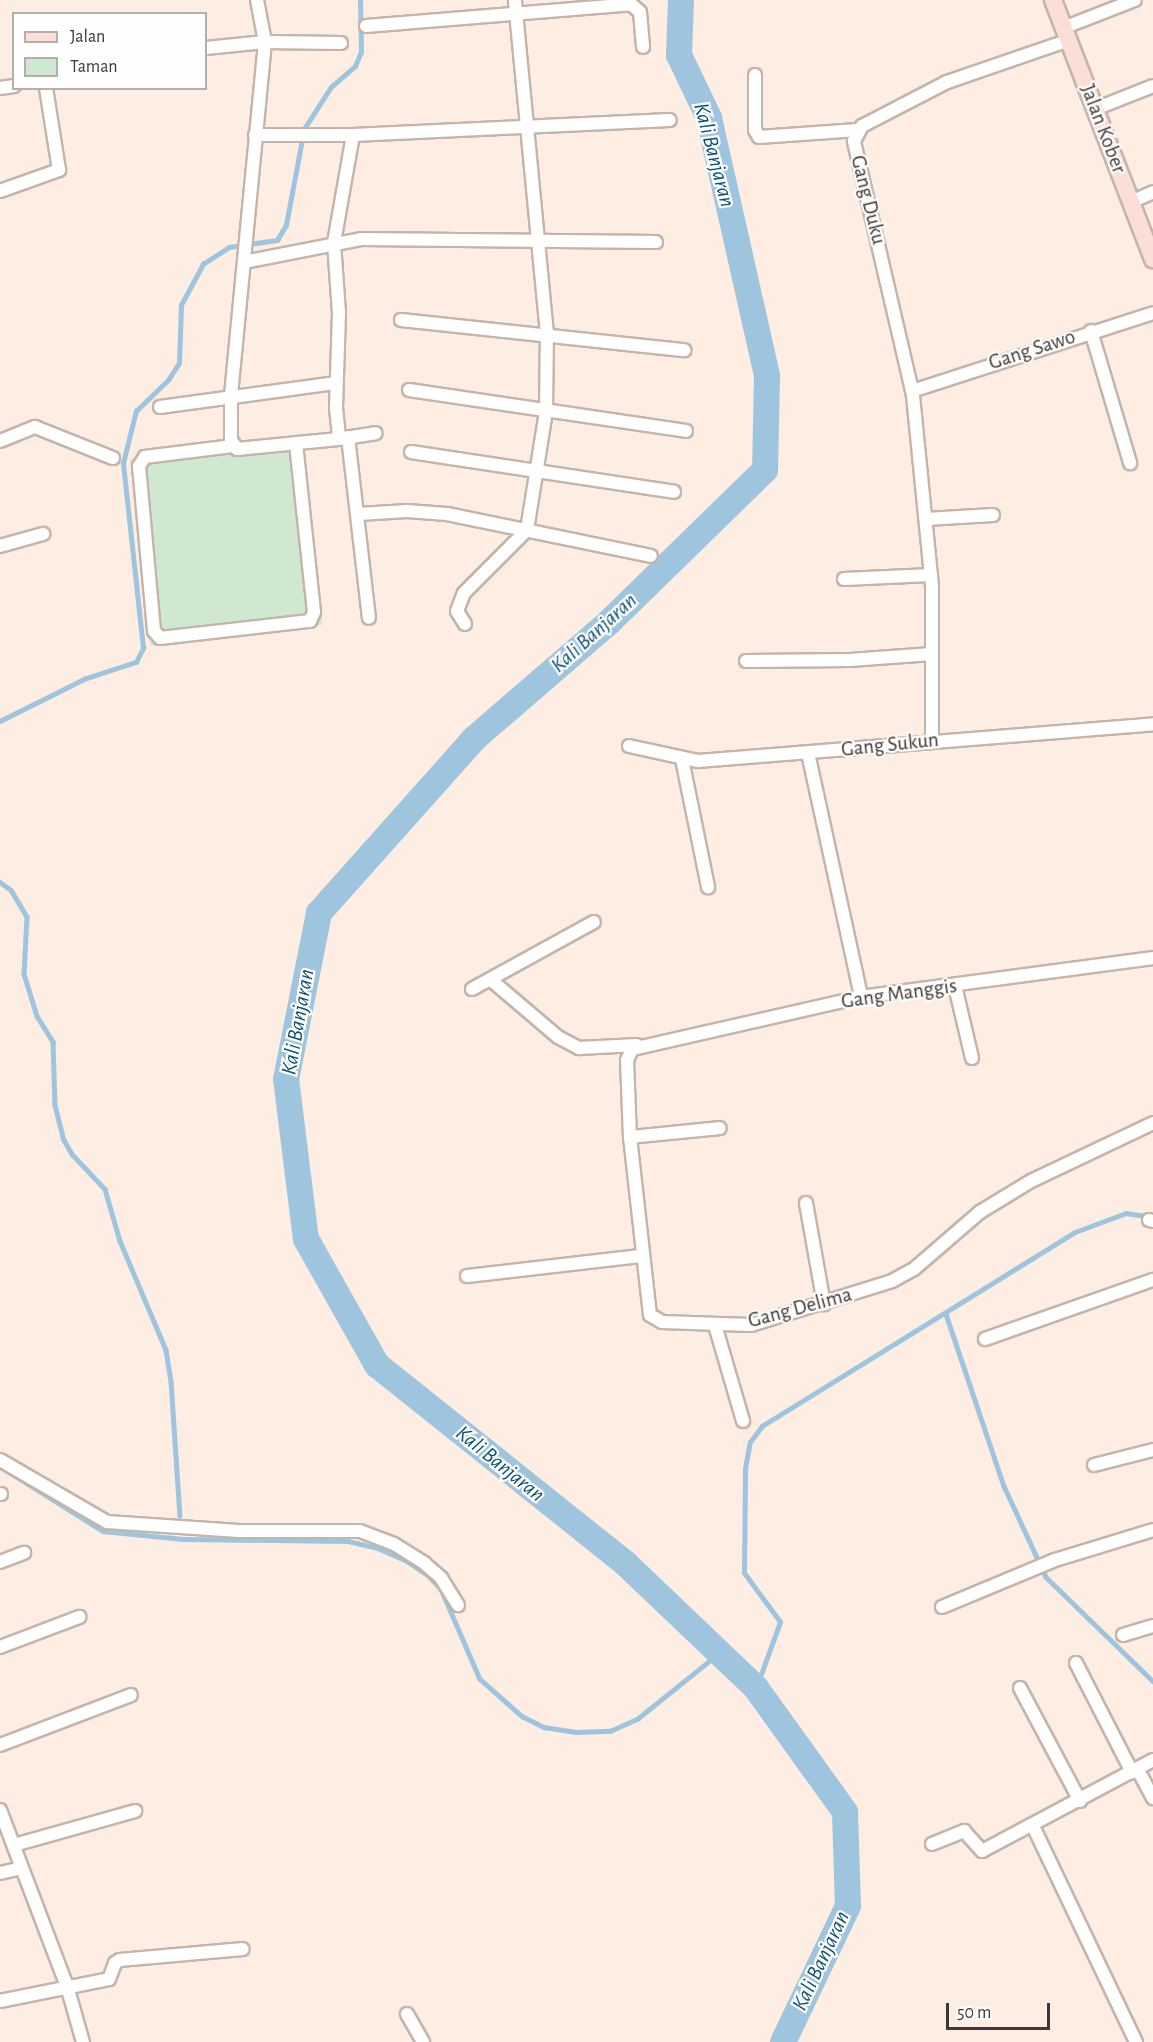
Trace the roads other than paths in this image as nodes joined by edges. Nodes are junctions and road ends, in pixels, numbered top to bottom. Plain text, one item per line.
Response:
1 (257, 0) edge
2 (1053, 0) edge
3 (1136, 0) edge
4 (515, 6) edge
5 (366, 26) dead end
6 (1066, 34) junction
7 (265, 42) junction
8 (341, 43) dead end
9 (643, 47) dead end
10 (207, 48) edge
11 (755, 75) dead end
12 (1153, 86) edge
13 (46, 90) edge
14 (1095, 109) junction
15 (670, 120) dead end
16 (527, 126) junction
17 (858, 130) junction
18 (255, 135) junction
19 (353, 135) junction
20 (0, 191) edge
21 (1153, 192) edge
22 (1131, 202) junction
23 (537, 240) junction
24 (656, 242) dead end
25 (334, 243) junction
26 (1153, 259) edge
27 (244, 261) junction
28 (1153, 313) edge
29 (401, 320) dead end
30 (1091, 331) junction
31 (547, 334) junction
32 (684, 350) dead end
33 (336, 383) junction
34 (409, 390) dead end
35 (912, 391) junction
36 (231, 395) junction
37 (160, 408) dead end
38 (546, 411) junction
39 (686, 430) dead end
40 (376, 433) dead end
41 (343, 438) junction
42 (0, 441) edge
43 (296, 443) junction
44 (233, 446) junction
45 (411, 452) dead end
46 (112, 458) dead end
47 (1130, 463) dead end
48 (536, 474) junction
49 (674, 492) dead end
50 (359, 514) junction
51 (993, 515) dead end
52 (926, 519) junction
53 (527, 530) junction
54 (43, 534) dead end
55 (0, 546) edge
56 (651, 556) dead end
57 (932, 575) junction
58 (844, 579) dead end
59 (369, 618) dead end
60 (465, 624) dead end
61 (932, 654) junction
62 (746, 661) dead end
63 (1153, 724) edge
64 (932, 741) junction
65 (629, 746) dead end
66 (808, 753) junction
67 (682, 759) junction
68 (708, 887) dead end
69 (594, 921) dead end
70 (1153, 958) edge
71 (491, 980) junction
72 (955, 986) junction
73 (472, 989) dead end
74 (861, 997) junction
75 (643, 1045) junction
76 (972, 1058) dead end
77 (1153, 1123) edge
78 (720, 1128) dead end
79 (630, 1137) junction
80 (806, 1203) dead end
81 (640, 1256) junction
82 (467, 1276) dead end
83 (1153, 1280) edge
84 (824, 1304) junction
85 (715, 1325) junction
86 (986, 1339) dead end
87 (743, 1421) dead end
88 (1153, 1450) edge
89 (0, 1460) edge
90 (1094, 1465) dead end
91 (1153, 1530) edge
92 (24, 1553) dead end
93 (0, 1562) edge
94 (458, 1605) dead end
95 (942, 1607) dead end
96 (79, 1617) dead end
97 (1153, 1626) edge
98 (1123, 1635) dead end
99 (0, 1647) edge
100 (1076, 1663) dead end
101 (1020, 1689) dead end
102 (131, 1695) dead end
103 (0, 1745) edge
104 (1153, 1760) edge
105 (1135, 1771) junction
106 (1153, 1798) edge
107 (1080, 1802) junction
108 (0, 1810) edge
109 (135, 1811) dead end
110 (1033, 1826) junction
111 (932, 1844) dead end
112 (14, 1845) junction
113 (21, 1868) junction
114 (0, 1873) edge
115 (243, 1949) dead end
116 (67, 1986) junction
117 (0, 2001) edge
118 (407, 2014) dead end
119 (83, 2042) edge
120 (423, 2042) edge
121 (1136, 2042) edge

1 - 7 street
2 - 6 street, Jalan Kober
3 - 6 street, Gang Duku
4 - 5 street
4 - 9 street
4 - 16 street
6 - 14 street, Jalan Kober
6 - 17 street, Gang Duku
7 - 8 street
7 - 10 street
7 - 18 street
11 - 17 street
12 - 14 street
13 - 20 street
14 - 22 street, Jalan Kober
15 - 16 street
16 - 19 street
16 - 23 street
17 - 35 street, Gang Duku
18 - 19 street
18 - 27 street
19 - 25 street
21 - 22 street
22 - 26 street, Jalan Kober
23 - 24 street
23 - 25 street
23 - 31 street
25 - 27 street
25 - 33 street
27 - 36 street
28 - 30 street, Gang Sawo
29 - 31 street
30 - 35 street, Gang Sawo
30 - 47 street
31 - 32 street
31 - 38 street
33 - 36 street
33 - 41 street
34 - 38 street
35 - 52 street, Gang Duku
36 - 37 street
36 - 44 street
38 - 39 street
38 - 48 street
40 - 41 street
41 - 43 street
41 - 50 street
42 - 46 street
43 - 44 street
43 - 44 street
45 - 48 street
48 - 49 street
48 - 53 street
50 - 53 street
50 - 59 street
51 - 52 street
52 - 57 street, Gang Duku
53 - 56 street
53 - 60 street
54 - 55 street
57 - 58 street
57 - 61 street, Gang Duku
61 - 62 street
61 - 64 street, Gang Duku
63 - 64 street, Gang Sukun
64 - 66 street, Gang Sukun
65 - 67 street, Gang Sukun
66 - 67 street, Gang Sukun
66 - 74 street
67 - 68 street
69 - 71 street
70 - 72 street, Gang Manggis
71 - 73 street
71 - 75 street, Gang Manggis
72 - 74 street, Gang Manggis
72 - 76 street
74 - 75 street, Gang Manggis
75 - 79 street, Gang Delima
77 - 84 street, Gang Delima
78 - 79 street
79 - 81 street, Gang Delima
80 - 84 street
81 - 82 street
81 - 85 street, Gang Delima
83 - 86 street
84 - 85 street, Gang Delima
85 - 87 street
88 - 90 street
89 - 94 street
91 - 95 street
92 - 93 street
96 - 99 street
97 - 98 street
100 - 105 street
101 - 107 street
102 - 103 street
104 - 105 street
105 - 106 street
105 - 107 street
107 - 110 street
108 - 112 street
109 - 112 street
110 - 111 street
110 - 121 street
112 - 113 street
113 - 114 street
113 - 116 street
115 - 116 street
116 - 117 street
116 - 119 street
118 - 120 street

